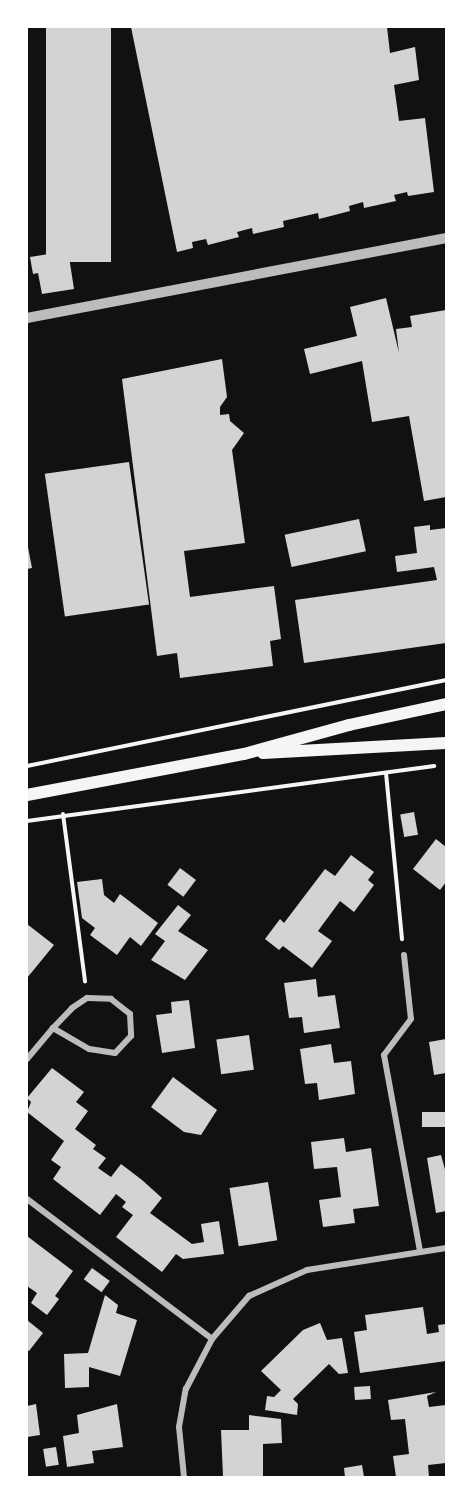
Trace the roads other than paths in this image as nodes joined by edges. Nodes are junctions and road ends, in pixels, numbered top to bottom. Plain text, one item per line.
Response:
1 (446, 238) edge
2 (27, 318) edge
3 (446, 704) edge
4 (446, 743) edge
5 (244, 754) junction
6 (27, 795) edge
7 (404, 955) road end
8 (53, 1028) junction
9 (27, 1059) edge
10 (27, 1199) edge
11 (446, 1248) edge
12 (420, 1252) junction
13 (212, 1339) junction
14 (184, 1477) edge

1 - 2 street
3 - 5 main road
4 - 5 main road
5 - 6 main road
7 - 12 street
8 - 8 street
8 - 9 street
10 - 13 street
11 - 12 street
12 - 13 street
13 - 14 street

